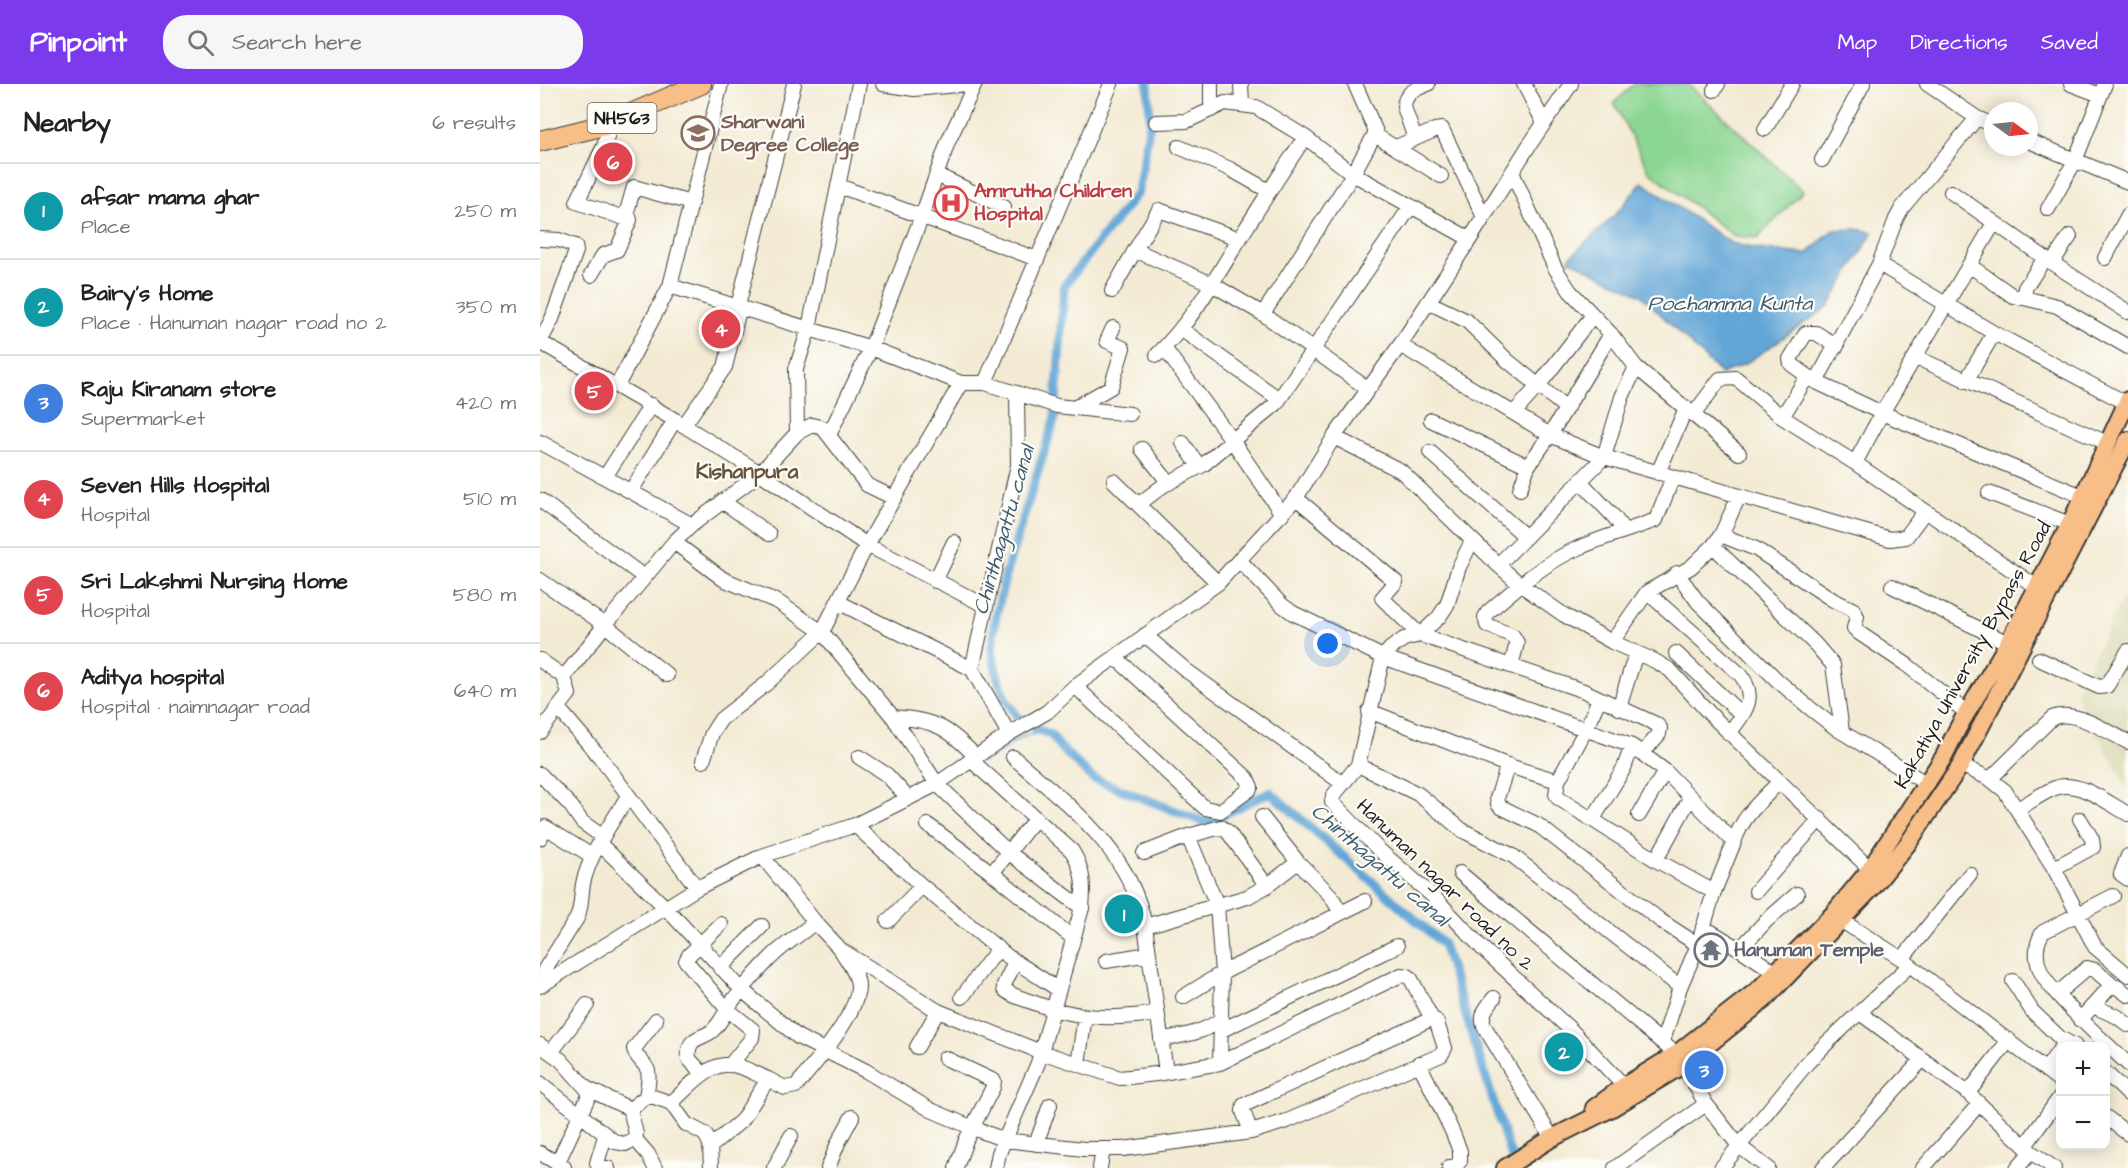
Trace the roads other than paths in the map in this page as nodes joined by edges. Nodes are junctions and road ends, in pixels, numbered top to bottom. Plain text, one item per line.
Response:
1 (678, 84) edge
2 (701, 84) edge
3 (721, 84) edge
4 (794, 84) edge
5 (859, 84) edge
6 (884, 84) edge
7 (968, 84) edge
8 (975, 84) edge
9 (1111, 84) edge
10 (1211, 84) edge
11 (1241, 84) edge
12 (1355, 84) edge
13 (1428, 84) edge
14 (1524, 84) edge
15 (1571, 84) edge
16 (1792, 84) edge
17 (1863, 84) edge
18 (1927, 84) edge
19 (2071, 84) edge
20 (2103, 89) edge
21 (1242, 104) junction
22 (1211, 110) junction
23 (1977, 118) junction
24 (1984, 121) edge
25 (1156, 122) dead end
26 (1544, 123) junction
27 (605, 125) junction
28 (540, 129) edge
29 (1765, 129) dead end
30 (1375, 135) junction
31 (1305, 137) junction
32 (1415, 139) junction
33 (540, 141) edge
34 (2038, 145) edge
35 (1179, 147) dead end
36 (1396, 147) junction
37 (1822, 160) dead end
38 (2075, 161) junction
39 (1512, 172) junction
40 (1353, 174) junction
41 (937, 176) junction
42 (1442, 176) dead end
43 (2128, 182) edge
44 (839, 186) junction
45 (1269, 191) junction
46 (1951, 192) dead end
47 (691, 203) junction
48 (1004, 207) dead end
49 (1411, 207) junction
50 (2048, 209) dead end
51 (1484, 215) junction
52 (2128, 215) edge
53 (922, 216) junction
54 (630, 220) junction
55 (1994, 223) junction
56 (2070, 236) dead end
57 (540, 239) edge
58 (1240, 239) junction
59 (1470, 239) junction
60 (1135, 250) junction
61 (2105, 258) dead end
62 (1037, 259) junction
63 (2048, 261) junction
64 (1879, 264) junction
65 (1969, 266) junction
66 (591, 275) dead end
67 (1212, 284) junction
68 (670, 286) junction
69 (1112, 291) dead end
70 (2028, 299) junction
71 (1428, 302) junction
72 (1946, 303) junction
73 (739, 306) junction
74 (2128, 312) edge
75 (1263, 314) junction
76 (1593, 315) junction
77 (809, 328) junction
78 (1113, 328) dead end
79 (1181, 329) junction
80 (1994, 333) junction
81 (1611, 334) junction
82 (1400, 345) junction
83 (1837, 346) junction
84 (2128, 347) edge
85 (871, 348) junction
86 (1313, 350) junction
87 (1915, 357) junction
88 (1636, 367) junction
89 (1811, 380) junction
90 (1966, 381) junction
91 (961, 383) junction
92 (986, 383) junction
93 (1539, 385) junction
94 (616, 386) junction
95 (1368, 389) junction
96 (1017, 393) junction
97 (1279, 399) junction
98 (2127, 401) edge
99 (651, 405) junction
100 (1074, 408) junction
101 (1566, 408) junction
102 (1690, 411) junction
103 (1882, 412) junction
104 (1514, 413) junction
105 (1130, 414) dead end
106 (1782, 417) junction
107 (1431, 420) dead end
108 (679, 422) junction
109 (797, 433) junction
110 (829, 435) junction
111 (1550, 435) junction
112 (1334, 437) junction
113 (1232, 440) junction
114 (2128, 440) edge
115 (540, 442) edge
116 (1183, 443) dead end
117 (2107, 443) junction
118 (1142, 449) dead end
119 (1430, 452) dead end
120 (1739, 453) dead end
121 (1604, 457) junction
122 (1855, 463) junction
123 (1199, 466) junction
124 (1528, 466) junction
125 (760, 473) junction
126 (1658, 473) junction
127 (605, 477) junction
128 (1673, 477) junction
129 (1114, 481) dead end
130 (1581, 482) junction
131 (1169, 483) junction
132 (1520, 489) dead end
133 (631, 491) junction
134 (1989, 493) dead end
135 (2082, 495) junction
136 (1739, 496) junction
137 (894, 498) junction
138 (1296, 498) junction
139 (540, 500) edge
140 (722, 501) junction
141 (1139, 504) junction
142 (1925, 511) junction
143 (1282, 514) junction
144 (2070, 524) junction
145 (692, 525) junction
146 (1624, 531) junction
147 (769, 534) dead end
148 (1526, 537) junction
149 (1472, 541) junction
150 (1717, 541) junction
151 (674, 542) junction
152 (954, 542) dead end
153 (867, 545) junction
154 (1240, 561) junction
155 (1498, 565) junction
156 (1677, 573) junction
157 (644, 577) junction
158 (540, 580) edge
159 (935, 581) junction
160 (1218, 583) junction
161 (1521, 585) junction
162 (1892, 586) dead end
163 (2038, 588) junction
164 (1647, 592) junction
165 (838, 602) junction
166 (986, 606) junction
167 (604, 625) junction
168 (822, 632) junction
169 (1145, 635) junction
170 (1420, 635) junction
171 (1612, 642) junction
172 (2008, 643) junction
173 (2128, 651) edge
174 (1676, 653) dead end
175 (1636, 654) junction
176 (1115, 657) junction
177 (1383, 657) junction
178 (2039, 658) dead end
179 (540, 660) edge
180 (1511, 666) junction
181 (972, 669) junction
182 (667, 675) dead end
183 (564, 677) junction
184 (1074, 686) junction
185 (1599, 699) junction
186 (558, 708) junction
187 (1618, 708) junction
188 (1369, 711) junction
189 (1967, 713) junction
190 (1742, 715) junction
191 (893, 717) junction
192 (1586, 729) junction
193 (1842, 731) junction
194 (540, 732) edge
195 (1013, 733) junction
196 (1729, 734) junction
197 (2128, 742) edge
198 (1637, 750) junction
199 (860, 757) dead end
200 (1013, 757) dead end
201 (974, 760) junction
202 (703, 761) dead end
203 (1358, 765) junction
204 (1508, 765) junction
205 (1961, 765) junction
206 (1665, 771) junction
207 (540, 774) edge
208 (1990, 779) junction
209 (1558, 781) junction
210 (1779, 782) junction
211 (1342, 783) junction
212 (937, 784) junction
213 (1928, 784) junction
214 (628, 796) junction
215 (908, 798) junction
216 (1690, 798) junction
217 (2018, 809) junction
218 (2128, 814) edge
219 (1639, 815) dead end
220 (1262, 817) dead end
221 (1036, 818) junction
222 (1593, 819) junction
223 (1820, 819) junction
224 (2080, 819) dead end
225 (855, 825) junction
226 (928, 825) dead end
227 (1188, 836) junction
228 (540, 838) edge
229 (1734, 842) junction
230 (598, 845) junction
231 (1008, 852) junction
232 (1144, 853) dead end
233 (762, 856) junction
234 (2128, 856) edge
235 (1656, 860) junction
236 (1298, 862) junction
237 (2054, 868) junction
238 (1870, 869) junction
239 (992, 873) junction
240 (1460, 873) dead end
241 (1970, 874) dead end
242 (2128, 879) edge
243 (922, 886) junction
244 (1267, 886) junction
245 (697, 888) junction
246 (1756, 891) dead end
247 (1714, 892) junction
248 (1797, 894) dead end
249 (2113, 896) dead end
250 (1365, 901) dead end
251 (1217, 905) junction
252 (666, 908) junction
253 (1082, 908) junction
254 (1341, 913) junction
255 (2079, 915) junction
256 (1837, 918) junction
257 (888, 921) dead end
258 (815, 922) junction
259 (721, 924) dead end
260 (762, 926) dead end
261 (1145, 926) junction
262 (1703, 927) junction
263 (1073, 938) junction
264 (699, 945) junction
265 (1698, 945) junction
266 (1397, 946) dead end
267 (998, 949) junction
268 (1740, 949) junction
269 (841, 950) junction
270 (1149, 954) junction
271 (1106, 961) dead end
272 (1015, 962) junction
273 (1906, 962) junction
274 (720, 968) junction
275 (1775, 972) junction
276 (1222, 973) junction
277 (2128, 975) edge
278 (2013, 981) dead end
279 (545, 983) edge
280 (2113, 986) junction
281 (1680, 987) junction
282 (742, 990) junction
283 (1059, 990) junction
284 (2057, 993) junction
285 (2128, 995) edge
286 (962, 997) dead end
287 (1183, 997) dead end
288 (1494, 998) dead end
289 (587, 1005) dead end
290 (2093, 1006) junction
291 (727, 1009) junction
292 (938, 1011) junction
293 (1053, 1011) junction
294 (1157, 1013) junction
295 (1860, 1013) junction
296 (1085, 1016) junction
297 (1432, 1019) junction
298 (656, 1020) dead end
299 (2080, 1020) junction
300 (1222, 1025) junction
301 (2128, 1025) edge
302 (1161, 1039) junction
303 (2009, 1040) junction
304 (1663, 1041) junction
305 (2062, 1042) edge
306 (917, 1047) dead end
307 (546, 1048) edge
308 (825, 1051) junction
309 (1041, 1052) junction
310 (945, 1058) dead end
311 (2056, 1058) edge
312 (1680, 1060) junction
313 (1922, 1060) junction
314 (1220, 1062) junction
315 (1419, 1062) junction
316 (1077, 1064) junction
317 (2128, 1064) edge
318 (730, 1065) junction
319 (2046, 1070) junction
320 (1166, 1072) junction
321 (703, 1074) junction
322 (2110, 1076) edge
323 (2056, 1077) edge
324 (768, 1079) junction
325 (540, 1083) edge
326 (1624, 1086) junction
327 (591, 1091) junction
328 (1968, 1093) junction
329 (2128, 1094) edge
330 (646, 1097) junction
331 (671, 1103) junction
332 (1706, 1104) junction
333 (1979, 1104) junction
334 (2056, 1105) edge
335 (1050, 1106) dead end
336 (630, 1109) junction
337 (580, 1116) junction
338 (852, 1117) dead end
339 (2110, 1120) edge
340 (1579, 1124) junction
341 (973, 1128) junction
342 (1251, 1132) junction
343 (2128, 1134) edge
344 (605, 1136) junction
345 (791, 1137) dead end
346 (1552, 1138) junction
347 (635, 1139) junction
348 (1005, 1140) junction
349 (710, 1144) junction
350 (1036, 1144) junction
351 (1739, 1146) junction
352 (1103, 1149) junction
353 (2028, 1149) junction
354 (550, 1162) edge
355 (653, 1167) edge
356 (1449, 1167) edge
357 (608, 1168) edge
358 (711, 1168) edge
359 (774, 1168) edge
360 (828, 1168) edge
361 (956, 1168) edge
362 (996, 1168) edge
363 (1100, 1168) edge
364 (1505, 1168) edge
365 (1615, 1168) edge
366 (1721, 1168) edge
367 (1768, 1168) edge
368 (1823, 1168) edge
369 (1923, 1168) edge
370 (2017, 1168) edge
371 (2054, 1168) edge

1 - 28 highway, NH563
2 - 27 highway, NH563
3 - 47 street
4 - 73 street
5 - 44 street
6 - 7 street
8 - 41 street
9 - 62 street
10 - 22 street
11 - 21 street
12 - 30 street
13 - 32 street
14 - 26 street
15 - 26 street
16 - 29 street
17 - 37 street
18 - 23 street
19 - 20 street
20 - 38 street
21 - 22 street
21 - 31 street
22 - 25 street
23 - 24 street
23 - 64 street
26 - 39 street
27 - 33 highway, NH563
27 - 54 street
30 - 36 street
30 - 40 street
31 - 40 street
31 - 45 street
32 - 36 street
32 - 51 street
34 - 38 street
35 - 45 street
36 - 42 street
38 - 43 street
38 - 50 street
39 - 51 street
39 - 76 street
40 - 49 street
40 - 75 street
41 - 48 street
41 - 53 street
44 - 53 street
44 - 77 street
45 - 58 street
46 - 55 street
47 - 54 street
47 - 68 street
49 - 59 street
49 - 86 street
51 - 59 street
52 - 61 street
53 - 62 street
53 - 85 street
54 - 66 street
55 - 63 street
55 - 65 street
56 - 63 street
57 - 94 street
58 - 60 street
58 - 67 street
59 - 71 street
60 - 67 street
60 - 69 street
62 - 92 street
63 - 70 street
63 - 74 street
64 - 72 street
64 - 83 street
65 - 70 street
65 - 72 street
67 - 75 street
67 - 79 street
68 - 73 street
68 - 94 street
70 - 84 street
71 - 82 street
71 - 93 street
72 - 80 street
72 - 87 street
73 - 77 street
73 - 108 street
75 - 86 street
76 - 81 street
76 - 93 street
77 - 85 street
77 - 109 street
78 - 100 street
79 - 97 street
79 - 113 street
80 - 90 street
80 - 98 street
81 - 88 street
81 - 101 street
82 - 95 street
82 - 104 street
83 - 89 street
83 - 89 street
85 - 91 street
85 - 110 street
86 - 95 street
86 - 97 street
87 - 90 street
87 - 103 street
88 - 102 street
88 - 121 street
89 - 103 street
89 - 106 street
90 - 117 street
91 - 92 street
91 - 137 street
92 - 96 street
93 - 101 street
93 - 104 street
94 - 99 street
95 - 112 street
96 - 100 street
96 - 166 street
97 - 113 street
98 - 117 main road, Kakatiya University Bypass Road
99 - 108 street
99 - 127 street
100 - 105 street
101 - 111 street
102 - 106 street
102 - 120 street
102 - 126 street
103 - 122 street
103 - 135 street
104 - 111 street
106 - 122 street
107 - 124 street
108 - 125 street
108 - 133 street
109 - 110 street
109 - 125 street
110 - 137 street
111 - 121 street
111 - 124 street
112 - 138 street
112 - 149 street
113 - 123 street
113 - 143 street
114 - 205 main road, Kakatiya University Bypass Road
115 - 127 street
116 - 123 street
117 - 135 main road, Kakatiya University Bypass Road
118 - 131 street
119 - 148 street
121 - 126 street
121 - 130 street
122 - 142 street
123 - 131 street
124 - 132 street
125 - 140 street
125 - 153 street
126 - 128 street
127 - 133 street
128 - 136 street
128 - 146 street
129 - 141 street
130 - 146 street
130 - 148 street
131 - 141 street
133 - 145 street
134 - 144 street
135 - 144 main road, Kakatiya University Bypass Road
136 - 142 street
136 - 150 street
137 - 153 street
138 - 143 street
138 - 170 street
139 - 157 street
140 - 145 street
140 - 147 street
141 - 160 street
142 - 163 street
143 - 154 street
144 - 163 main road, Kakatiya University Bypass Road
145 - 151 street
146 - 161 street
148 - 155 street
149 - 155 street
149 - 170 street
150 - 156 street
150 - 189 street
150 - 193 street
151 - 157 street
151 - 168 street
152 - 159 street
153 - 159 street
153 - 165 street
154 - 160 street
154 - 177 street
155 - 161 street
156 - 164 street
156 - 193 street
157 - 167 street
158 - 167 street
159 - 166 street
160 - 169 street
161 - 171 street
161 - 180 street
162 - 172 street
163 - 172 main road, Kakatiya University Bypass Road
164 - 171 street
164 - 190 street
165 - 168 street
165 - 181 street
166 - 181 street
167 - 182 street
167 - 183 street
168 - 191 street
168 - 202 street
169 - 176 street
169 - 211 street
170 - 177 street
170 - 180 street
171 - 175 street
172 - 189 main road, Kakatiya University Bypass Road
173 - 178 street
174 - 190 street
175 - 187 street
175 - 196 street
176 - 184 street
176 - 184 street
177 - 188 street
177 - 192 street
179 - 183 street
180 - 185 street
181 - 195 street
183 - 186 street
184 - 195 street
185 - 187 street
185 - 192 street
186 - 194 street
186 - 214 street
187 - 198 street
188 - 203 street
188 - 204 street
189 - 213 main road, Kakatiya University Bypass Road
190 - 196 street
191 - 201 street
191 - 212 street
192 - 198 street
192 - 209 street
193 - 213 street
195 - 201 street
196 - 210 street
197 - 208 street
198 - 206 street
198 - 222 street
199 - 215 street
200 - 261 street
201 - 212 street
201 - 221 street
203 - 211 street, Hanuman nagar road no 2
203 - 281 street
204 - 209 street
204 - 265 street
205 - 208 street
205 - 256 main road, Kakatiya University Bypass Road
206 - 216 street
206 - 219 street
207 - 230 street
208 - 217 street
209 - 222 street
210 - 223 street
210 - 229 street
211 - 326 street, Hanuman nagar road no 2
212 - 215 street
212 - 231 street
213 - 238 main road, Kakatiya University Bypass Road
214 - 230 street
214 - 245 street
215 - 225 street
216 - 229 street
216 - 235 street
217 - 218 street
217 - 237 street
220 - 236 street
221 - 231 street
221 - 253 street
222 - 235 street
223 - 238 street
223 - 246 street
224 - 237 street
225 - 233 street
225 - 243 street
226 - 239 street
227 - 232 street
227 - 244 street
227 - 251 street
228 - 230 street
229 - 247 street
230 - 252 street
230 - 279 street
231 - 239 street
231 - 253 street
233 - 245 street
233 - 258 street
234 - 242 street
235 - 247 street
236 - 244 street
236 - 254 street
237 - 255 street
238 - 256 main road, Kakatiya University Bypass Road
239 - 263 street
240 - 304 street
241 - 273 street
243 - 257 street
243 - 267 street
244 - 251 street
245 - 252 street
247 - 262 street
248 - 268 street
249 - 255 street
250 - 254 street
251 - 261 street
251 - 276 street
252 - 264 street
252 - 279 street
253 - 263 street
254 - 276 street
255 - 277 street
255 - 284 street
256 - 273 street
256 - 275 main road, Kakatiya University Bypass Road
256 - 312 main road, Kakatiya University Bypass Road
258 - 269 street
258 - 282 street
259 - 264 street
260 - 274 street
261 - 270 street
262 - 265 street
262 - 268 street
263 - 283 street
264 - 274 street
264 - 291 street
265 - 281 street
266 - 300 street
267 - 272 street
267 - 286 street
268 - 275 street
269 - 292 street
269 - 308 street
270 - 271 street
270 - 294 street
272 - 283 street
272 - 293 street
273 - 295 street
273 - 303 street
274 - 282 street
275 - 312 main road, Kakatiya University Bypass Road
276 - 287 street
276 - 300 street
278 - 305 street
280 - 284 street
280 - 285 street
280 - 290 street
281 - 304 street
282 - 291 street
282 - 308 street
283 - 293 street
284 - 299 street
288 - 346 street
289 - 307 street
290 - 299 street
290 - 301 street
291 - 318 street
291 - 321 street
292 - 306 street
292 - 309 street
293 - 296 street
293 - 309 street
294 - 296 street
294 - 302 street
295 - 313 street
295 - 351 street
296 - 316 street
297 - 314 street
297 - 315 street
297 - 342 street
298 - 330 street
299 - 317 street
300 - 302 street
300 - 314 street
302 - 320 street
303 - 319 street
303 - 328 street
304 - 312 street
307 - 327 street
308 - 324 street
308 - 341 street
309 - 316 street
309 - 348 street
310 - 341 street
311 - 319 street
312 - 326 main road, Kakatiya University Bypass Road
312 - 332 street
312 - 340 main road, Kakatiya University Bypass Road
313 - 328 street
313 - 368 street
314 - 320 street
315 - 342 street
315 - 356 street
316 - 320 street
318 - 321 street
318 - 324 street
319 - 323 street
321 - 331 street
322 - 329 street
324 - 349 street
325 - 337 street
326 - 340 main road, Kakatiya University Bypass Road
327 - 336 street
327 - 337 street
328 - 333 street
330 - 331 street
330 - 336 street
331 - 349 street
332 - 351 street
332 - 365 street
333 - 353 street
333 - 369 street
334 - 353 street
335 - 350 street
336 - 347 street
337 - 344 street
337 - 354 street
338 - 360 street
339 - 343 street
340 - 346 main road
341 - 348 street
341 - 361 street
342 - 352 street
344 - 347 street
344 - 357 street
345 - 359 street
346 - 364 main road
347 - 355 street
348 - 350 street
348 - 362 street
349 - 358 street
350 - 352 street
351 - 366 street
351 - 367 street
352 - 363 street
353 - 370 street
353 - 371 street

